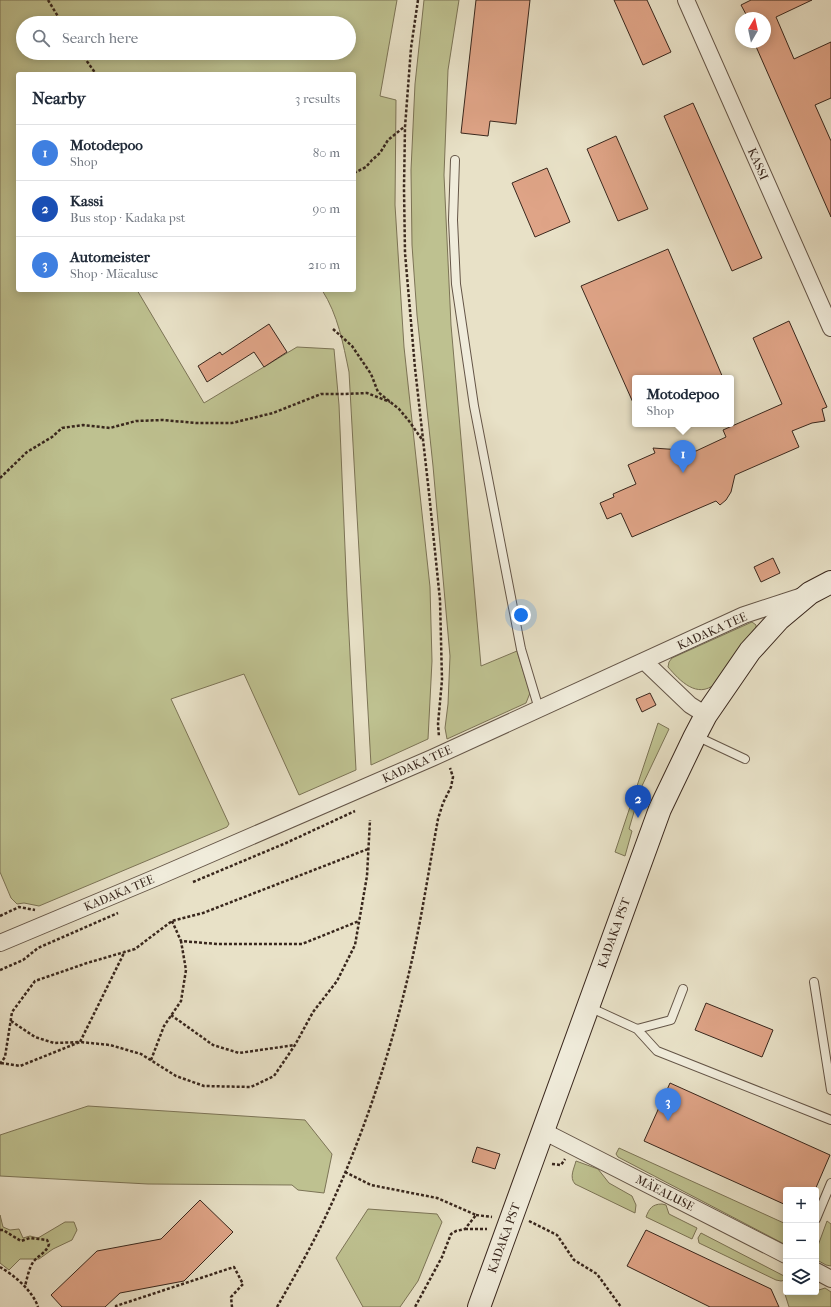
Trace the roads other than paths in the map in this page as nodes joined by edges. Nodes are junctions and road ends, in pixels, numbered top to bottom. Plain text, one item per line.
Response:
1 (686, 0) edge
2 (455, 160) dead end
3 (831, 328) edge
4 (831, 582) edge
5 (810, 593) junction
6 (644, 661) junction
7 (539, 709) junction
8 (706, 715) junction
9 (695, 736) junction
10 (745, 759) dead end
11 (0, 943) edge
12 (814, 982) dead end
13 (683, 989) dead end
14 (588, 1007) junction
15 (637, 1029) junction
16 (831, 1090) edge
17 (831, 1120) edge
18 (543, 1131) junction
19 (831, 1183) edge
20 (819, 1212) edge
21 (783, 1253) edge
22 (819, 1273) edge
23 (831, 1279) edge
24 (479, 1307) edge

1 - 3 street, KASSI
2 - 7 lane
4 - 5 main road, KADAKA TEE
5 - 6 street, KADAKA TEE
5 - 8 main road, KADAKA PST
6 - 7 street, KADAKA TEE
6 - 8 street
7 - 11 street, KADAKA TEE
8 - 9 main road, KADAKA PST
9 - 10 lane
9 - 14 main road, KADAKA PST
12 - 16 lane
13 - 15 lane
14 - 15 lane
14 - 18 main road, KADAKA PST
15 - 17 lane
18 - 21 street, MÄEALUSE
18 - 24 main road, KADAKA PST
19 - 20 lane
22 - 23 street

